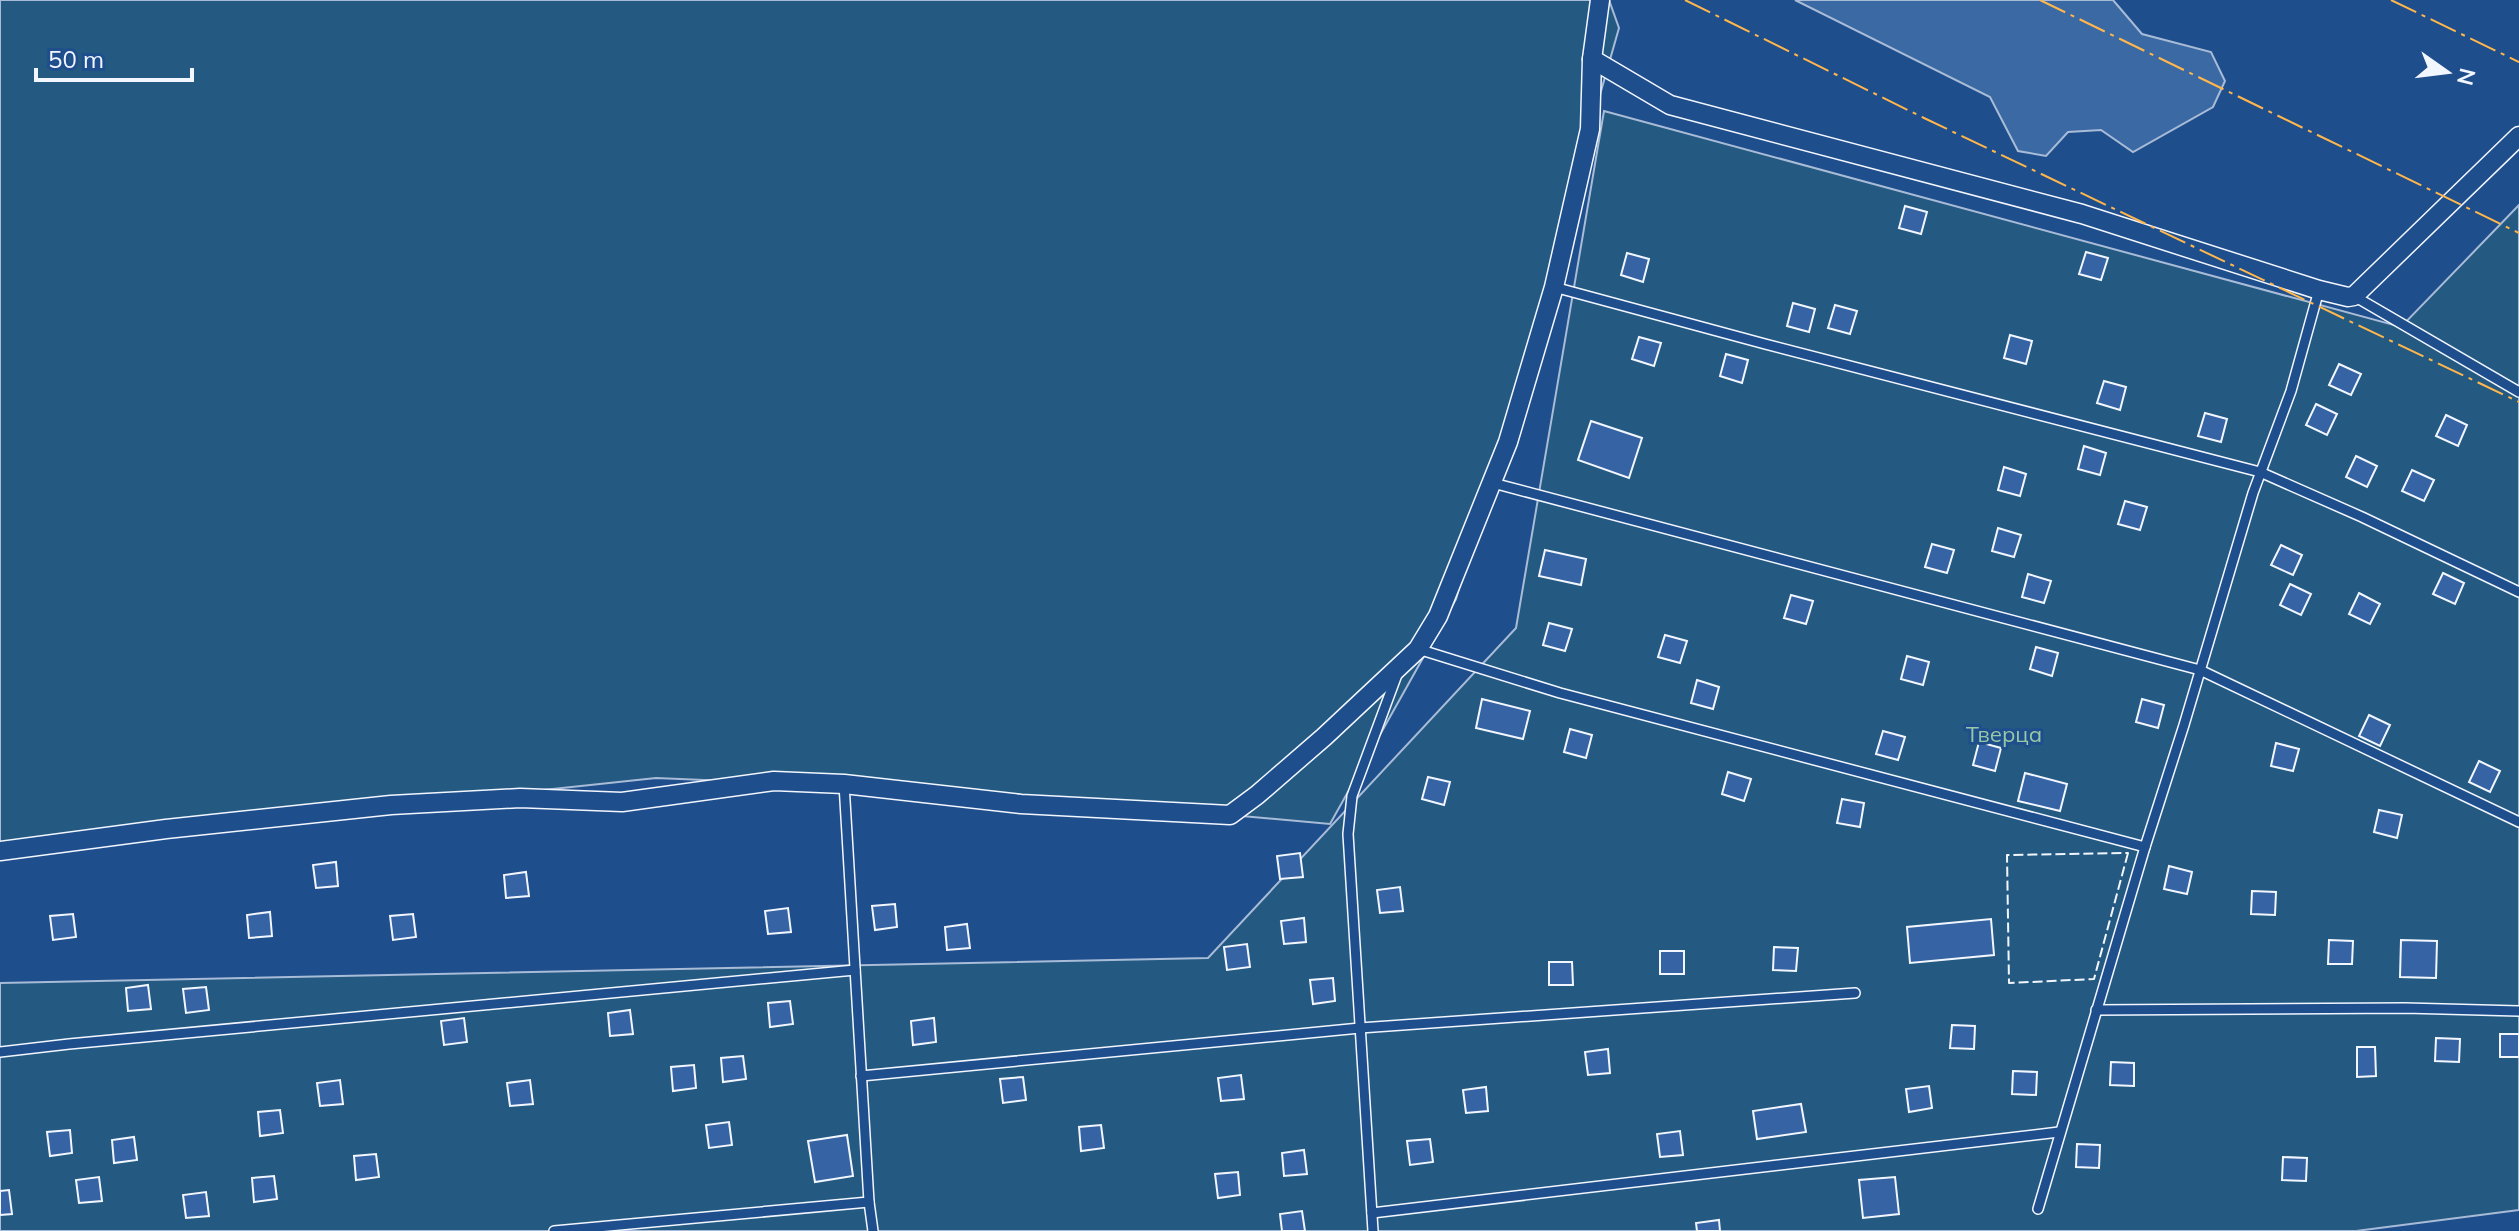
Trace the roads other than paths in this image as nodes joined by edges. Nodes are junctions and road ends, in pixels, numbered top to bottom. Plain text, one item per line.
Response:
1 (1600, 0) edge
2 (1592, 59) junction
3 (2519, 136) edge
4 (1554, 287) junction
5 (2319, 290) junction
6 (2354, 296) junction
7 (2519, 392) edge
8 (2260, 472) junction
9 (1493, 483) junction
10 (2519, 592) edge
11 (1418, 649) junction
12 (1401, 665) junction
13 (2200, 670) junction
14 (844, 784) junction
15 (2519, 822) edge
16 (2145, 847) junction
17 (0, 851) edge
18 (855, 970) junction
19 (1855, 993) dead end
20 (2096, 1010) junction
21 (2519, 1011) edge
22 (1360, 1028) junction
23 (0, 1052) edge
24 (861, 1076) junction
25 (2059, 1132) junction
26 (869, 1202) junction
27 (2038, 1209) dead end
28 (1372, 1213) junction
29 (554, 1231) edge
30 (873, 1231) edge
31 (1373, 1231) edge

1 - 2 street
2 - 4 street
2 - 5 street
3 - 6 street
4 - 8 lane
4 - 9 street
5 - 6 street
5 - 8 lane
6 - 7 lane
8 - 10 lane
8 - 13 lane
9 - 11 street
9 - 13 lane
11 - 12 street
11 - 16 lane
12 - 14 street
12 - 22 lane
13 - 15 lane
13 - 16 lane
14 - 17 street
14 - 18 lane
16 - 20 lane
18 - 23 lane
18 - 24 lane
19 - 22 lane
20 - 21 lane
20 - 25 lane
22 - 24 lane
22 - 28 lane
24 - 26 lane
25 - 27 lane
25 - 28 lane
26 - 29 lane
26 - 30 lane
28 - 31 lane

